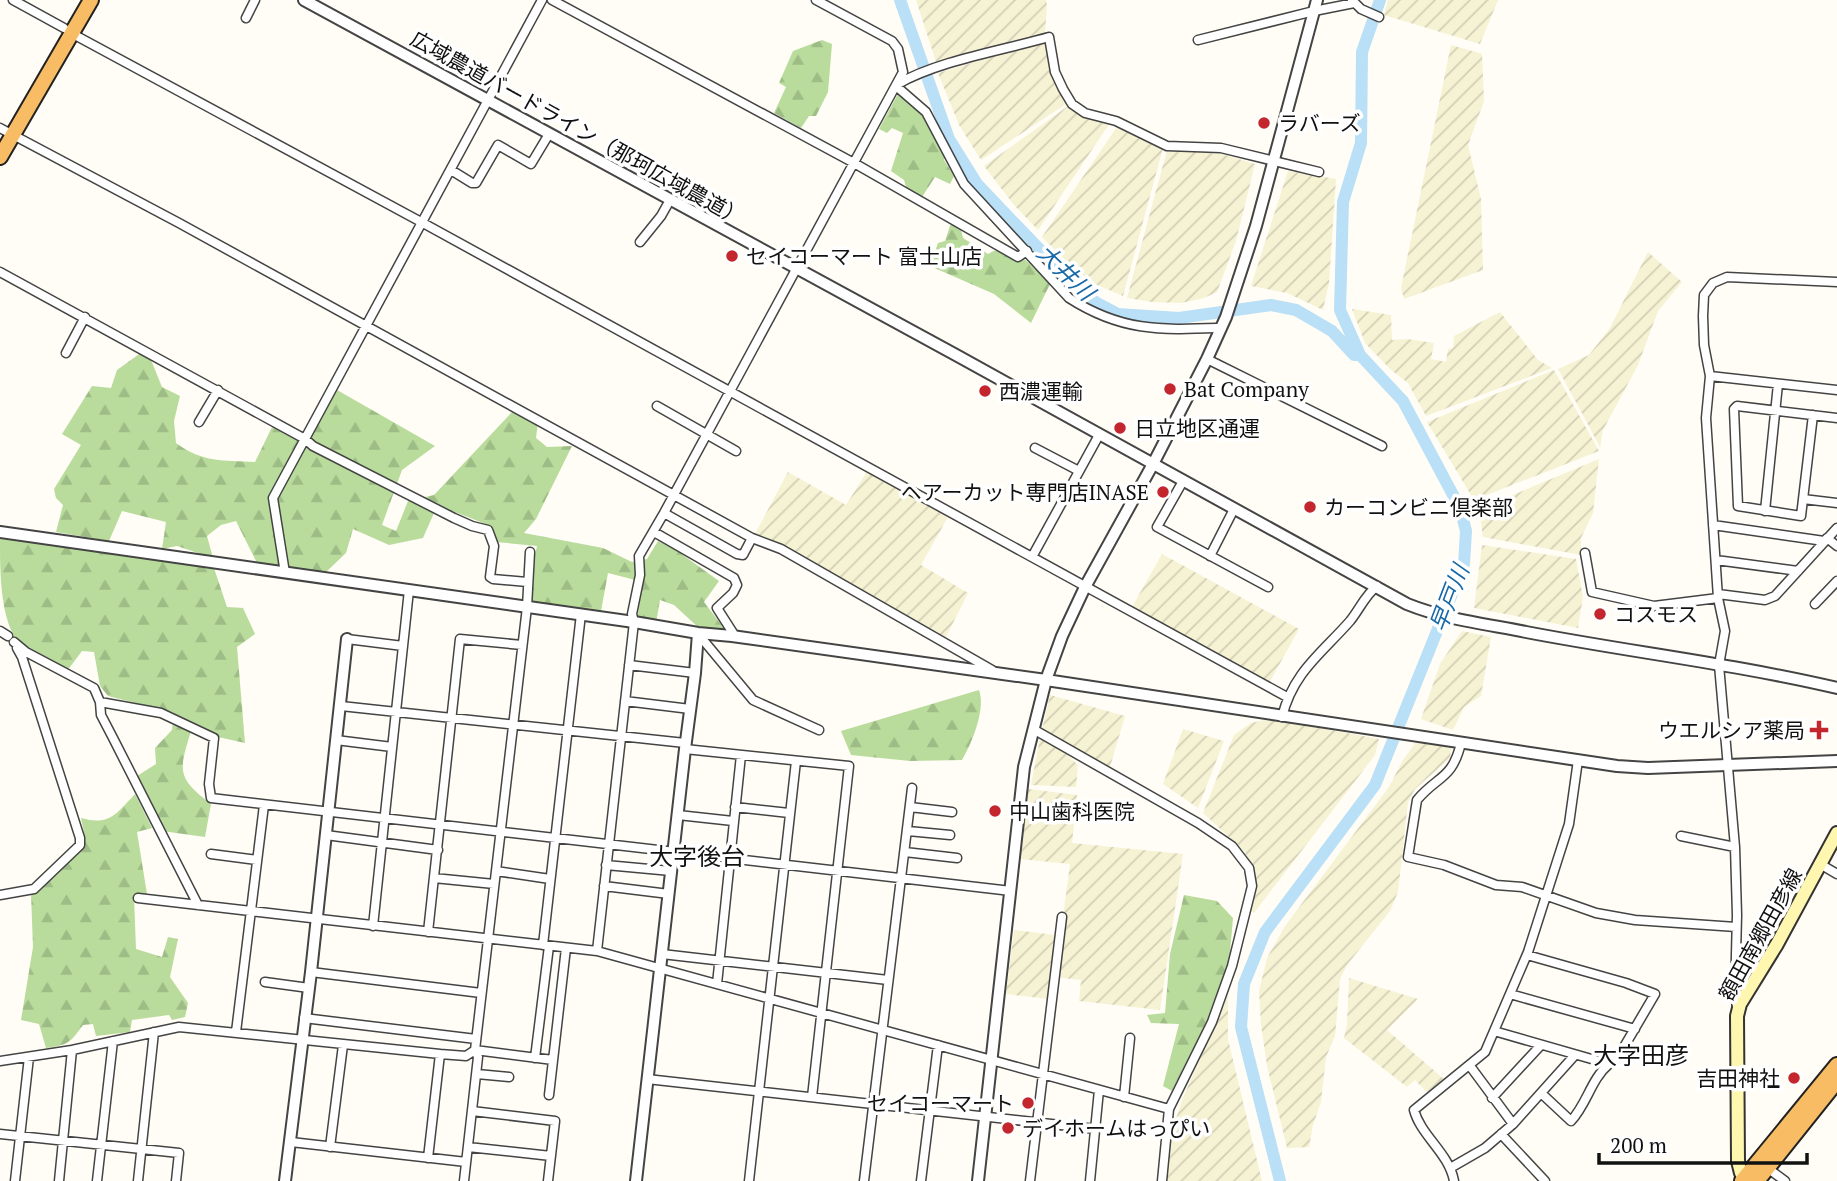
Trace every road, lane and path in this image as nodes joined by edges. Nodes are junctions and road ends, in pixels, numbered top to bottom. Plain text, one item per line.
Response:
1 (13, 0) edge
2 (80, 0) edge
3 (91, 0) edge
4 (255, 0) edge
5 (304, 0) edge
6 (542, 0) edge
7 (552, 0) edge
8 (816, 0) edge
9 (1353, 2) edge
10 (1315, 5) edge
11 (1379, 17) dead end
12 (246, 18) dead end
13 (68, 31) junction
14 (1198, 40) dead end
15 (896, 86) junction
16 (488, 101) junction
17 (5, 133) edge
18 (549, 134) junction
19 (0, 157) edge
20 (1274, 162) junction
21 (853, 163) junction
22 (451, 170) junction
23 (1319, 172) dead end
24 (670, 200) junction
25 (422, 223) junction
26 (640, 242) dead end
27 (1027, 251) junction
28 (797, 269) junction
29 (0, 272) edge
30 (1837, 282) edge
31 (85, 317) junction
32 (1223, 323) junction
33 (366, 326) junction
34 (66, 353) dead end
35 (1207, 359) junction
36 (1710, 376) junction
37 (1778, 384) junction
38 (218, 390) junction
39 (1837, 390) edge
40 (730, 391) junction
41 (657, 406) dead end
42 (1776, 411) junction
43 (1814, 415) junction
44 (1837, 418) edge
45 (200, 422) dead end
46 (707, 433) junction
47 (1099, 435) junction
48 (305, 439) junction
49 (1381, 446) dead end
50 (1035, 448) dead end
51 (736, 451) dead end
52 (1153, 464) junction
53 (1079, 471) junction
54 (1183, 481) junction
55 (674, 495) junction
56 (1803, 499) junction
57 (1837, 503) edge
58 (1234, 509) junction
59 (1765, 510) junction
60 (664, 513) junction
61 (1713, 525) junction
62 (1837, 528) edge
63 (0, 532) edge
64 (654, 532) junction
65 (752, 538) junction
66 (1825, 539) junction
67 (1837, 546) edge
68 (530, 552) dead end
69 (1586, 553) dead end
70 (1210, 556) junction
71 (1032, 557) junction
72 (1716, 559) junction
73 (1798, 571) junction
74 (285, 573) junction
75 (1837, 581) edge
76 (527, 582) junction
77 (1377, 586) junction
78 (1086, 587) junction
79 (1268, 587) dead end
80 (409, 590) junction
81 (1718, 596) junction
82 (1815, 604) dead end
83 (527, 607) junction
84 (581, 614) junction
85 (634, 622) junction
86 (732, 636) junction
87 (697, 637) junction
88 (347, 639) joint
89 (522, 645) junction
90 (403, 646) junction
91 (629, 665) junction
92 (1720, 665) junction
93 (695, 673) junction
94 (1002, 674) junction
95 (1046, 680) junction
96 (1837, 688) edge
97 (1287, 697) junction
98 (625, 701) junction
99 (100, 702) junction
100 (341, 706) junction
101 (690, 709) junction
102 (396, 712) junction
103 (1282, 717) junction
104 (453, 718) junction
105 (513, 724) junction
106 (1033, 729) junction
107 (568, 730) junction
108 (819, 730) dead end
109 (621, 736) junction
110 (336, 740) junction
111 (1461, 743) junction
112 (685, 746) junction
113 (392, 747) junction
114 (741, 755) junction
115 (1578, 760) junction
116 (796, 761) junction
117 (1837, 761) edge
118 (1728, 765) junction
119 (912, 788) dead end
120 (264, 805) junction
121 (735, 807) junction
122 (910, 807) junction
123 (328, 812) junction
124 (952, 812) dead end
125 (789, 813) junction
126 (678, 815) junction
127 (384, 819) junction
128 (733, 821) junction
129 (440, 825) junction
130 (908, 831) junction
131 (500, 832) junction
132 (1837, 833) edge
133 (326, 835) junction
134 (950, 835) dead end
135 (1681, 836) dead end
136 (555, 838) junction
137 (382, 842) junction
138 (609, 845) junction
139 (1735, 847) junction
140 (438, 850) junction
141 (674, 852) junction
142 (905, 852) junction
143 (211, 854) dead end
144 (729, 858) junction
145 (957, 858) dead end
146 (257, 860) junction
147 (783, 864) junction
148 (1820, 864) junction
149 (606, 865) junction
150 (671, 871) junction
151 (838, 871) junction
152 (496, 872) junction
153 (1837, 874) edge
154 (434, 878) junction
155 (901, 878) junction
156 (551, 879) junction
157 (494, 884) junction
158 (604, 886) junction
159 (1011, 891) junction
160 (669, 894) junction
161 (0, 895) edge
162 (1546, 895) junction
163 (138, 898) dead end
164 (198, 905) junction
165 (251, 911) junction
166 (1062, 917) dead end
167 (317, 919) junction
168 (373, 926) junction
169 (1737, 927) junction
170 (428, 932) junction
171 (488, 939) junction
172 (546, 945) junction
173 (566, 948) junction
174 (597, 951) junction
175 (662, 954) junction
176 (1527, 955) junction
177 (719, 961) junction
178 (772, 967) junction
179 (660, 969) junction
180 (311, 972) junction
181 (826, 973) junction
182 (888, 980) junction
183 (265, 982) dead end
184 (717, 985) junction
185 (309, 988) junction
186 (481, 993) junction
187 (1510, 994) junction
188 (769, 999) junction
189 (1738, 1010) junction
190 (821, 1013) junction
191 (304, 1018) junction
192 (1635, 1029) junction
193 (881, 1030) junction
194 (1494, 1031) junction
195 (154, 1032) junction
196 (236, 1032) junction
197 (1130, 1038) dead end
198 (303, 1039) junction
199 (476, 1039) junction
200 (113, 1041) junction
201 (343, 1045) junction
202 (938, 1045) junction
203 (1541, 1045) junction
204 (72, 1050) junction
205 (475, 1050) junction
206 (440, 1054) junction
207 (1574, 1055) junction
208 (29, 1057) junction
209 (535, 1058) junction
210 (553, 1060) junction
211 (992, 1060) junction
212 (0, 1061) edge
213 (1609, 1064) junction
214 (1837, 1065) edge
215 (1470, 1066) junction
216 (477, 1074) junction
217 (1041, 1074) junction
218 (509, 1077) dead end
219 (647, 1079) junction
220 (1837, 1081) edge
221 (1099, 1090) junction
222 (758, 1091) junction
223 (1541, 1093) junction
224 (550, 1095) dead end
225 (812, 1097) junction
226 (1124, 1097) junction
227 (1492, 1098) junction
228 (873, 1104) junction
229 (1169, 1109) junction
230 (930, 1110) junction
231 (472, 1111) junction
232 (985, 1116) junction
233 (1037, 1122) junction
234 (1513, 1124) junction
235 (1096, 1129) junction
236 (0, 1134) edge
237 (1501, 1134) junction
238 (20, 1136) junction
239 (63, 1140) junction
240 (290, 1142) junction
241 (101, 1144) junction
242 (330, 1147) junction
243 (468, 1147) junction
244 (141, 1149) junction
245 (551, 1156) junction
246 (428, 1158) junction
247 (466, 1163) junction
248 (1762, 1165) junction
249 (1452, 1167) junction
250 (1748, 1180) edge
251 (15, 1181) edge
252 (59, 1181) edge
253 (97, 1181) edge
254 (138, 1181) edge
255 (176, 1181) edge
256 (285, 1181) edge
257 (464, 1181) edge
258 (548, 1181) edge
259 (636, 1181) edge
260 (749, 1181) edge
261 (864, 1181) edge
262 (922, 1181) edge
263 (978, 1181) edge
264 (1030, 1181) edge
265 (1090, 1181) edge
266 (1162, 1181) edge
267 (1454, 1181) edge
268 (1545, 1181) edge
269 (1786, 1181) edge

1 - 13 street
2 - 13 highway
3 - 13 highway
4 - 12 street
5 - 16 street, 広域農道バードライン（那珂広域農道）
6 - 16 street
7 - 21 street
8 - 15 street
9 - 10 street
9 - 11 street
10 - 14 street
10 - 20 street
13 - 17 highway
13 - 25 street
15 - 20 street
15 - 21 street
15 - 27 street
16 - 18 street, 広域農道バードライン（那珂広域農道）
16 - 22 street
17 - 19 highway
17 - 33 street
18 - 22 street
18 - 24 street, 広域農道バードライン（那珂広域農道）
20 - 23 street
20 - 32 street
21 - 27 street
21 - 28 street
22 - 25 street
24 - 26 street
24 - 28 street, 広域農道バードライン（那珂広域農道）
25 - 33 street
25 - 40 street
27 - 32 street
28 - 40 street
28 - 47 street, 広域農道バードライン（那珂広域農道）
29 - 31 street
30 - 36 street
31 - 34 street
31 - 38 street
32 - 35 street
33 - 48 street
33 - 55 street
35 - 49 street
35 - 52 street
36 - 37 street
36 - 61 street
37 - 39 street
37 - 42 street
38 - 45 street
38 - 48 street
40 - 46 street
40 - 71 street
41 - 46 street
42 - 43 street
42 - 59 street
42 - 59 street
43 - 44 street
43 - 56 street
46 - 51 street
46 - 55 street
47 - 52 street, 広域農道バードライン（那珂広域農道）
47 - 53 street
48 - 74 street
48 - 76 street
50 - 53 street
52 - 54 street, 広域農道バードライン（那珂広域農道）
52 - 78 street
53 - 71 street
54 - 58 street, 広域農道バードライン（那珂広域農道）
54 - 70 street
55 - 60 street
55 - 65 street
56 - 57 street
56 - 59 street
58 - 70 street
58 - 77 street, 広域農道バードライン（那珂広域農道）
60 - 64 street
60 - 65 street
61 - 66 street
61 - 72 street
62 - 66 street
63 - 74 street
64 - 85 street
64 - 86 street
65 - 94 street
66 - 67 street
66 - 73 street
68 - 76 street
69 - 81 street
70 - 79 street
71 - 78 street
72 - 73 street
72 - 81 street
73 - 81 street
74 - 80 street
75 - 82 street
76 - 83 street
77 - 92 street, 広域農道バードライン（那珂広域農道）
77 - 97 street
78 - 95 street
78 - 97 street
80 - 83 street
80 - 90 street
81 - 92 street
83 - 84 street
83 - 89 street
84 - 85 street
84 - 107 street
85 - 87 street
85 - 91 street
86 - 87 street
86 - 94 street
87 - 93 street
87 - 108 street
88 - 90 street
88 - 100 street
89 - 104 street
89 - 105 street
90 - 102 street
91 - 93 street
91 - 98 street
92 - 96 street, 広域農道バードライン（那珂広域農道）
92 - 118 street
93 - 101 street
94 - 95 street
95 - 103 street
95 - 106 street
97 - 103 street
98 - 101 street
98 - 109 street
99 - 120 street
99 - 161 street
99 - 164 street
100 - 102 street
100 - 110 street
101 - 112 street
102 - 104 street
102 - 113 street
103 - 111 street
104 - 105 street
104 - 129 street
105 - 107 street
105 - 131 street
106 - 159 street
106 - 229 street
107 - 109 street
107 - 136 street
109 - 112 street
109 - 138 street
110 - 113 street
110 - 123 street
111 - 115 street
111 - 162 street
112 - 114 street
112 - 126 street
113 - 127 street
114 - 116 street
114 - 121 street
115 - 118 street
115 - 162 street
116 - 125 street
116 - 151 street
117 - 118 street
118 - 139 street
119 - 122 street
120 - 123 street
120 - 146 street
121 - 125 street
121 - 128 street
122 - 124 street
122 - 130 street
123 - 127 street
123 - 133 street
125 - 147 street
126 - 128 street
126 - 141 street
127 - 129 street
127 - 137 street
128 - 144 street
129 - 131 street
129 - 140 street
130 - 134 street
130 - 142 street
131 - 136 street
131 - 152 street
132 - 148 main road, 額田南郷田彦線
133 - 137 street
133 - 167 street
135 - 139 street
136 - 138 street
136 - 156 street
137 - 140 street
137 - 168 street
138 - 141 street
138 - 149 street
139 - 169 street
140 - 154 street
141 - 144 street
141 - 150 street
142 - 145 street
142 - 155 street
143 - 146 street
144 - 147 street
144 - 177 street
146 - 165 street
147 - 151 street
147 - 178 street
148 - 153 street
148 - 189 main road, 額田南郷田彦線
149 - 150 street
149 - 158 street
150 - 160 street
151 - 155 street
151 - 181 street
152 - 156 street
152 - 157 street
154 - 157 street
154 - 170 street
155 - 159 street
155 - 182 street
156 - 172 street
157 - 171 street
158 - 160 street
158 - 174 street
159 - 211 street
160 - 175 street
162 - 169 street
162 - 176 street
163 - 164 street
164 - 165 street
165 - 167 street
165 - 196 street
166 - 217 street
167 - 168 street
167 - 180 street
168 - 170 street
169 - 189 street
170 - 171 street
171 - 172 street
171 - 186 street
172 - 173 street
172 - 209 street
173 - 174 street
173 - 210 street
174 - 179 street
175 - 177 street
175 - 179 street
176 - 187 street
176 - 192 street
177 - 178 street
177 - 184 street
178 - 181 street
178 - 188 street
179 - 184 street
179 - 219 street
180 - 185 street
180 - 186 street
181 - 182 street
181 - 190 street
182 - 193 street
183 - 185 street
184 - 188 street
185 - 191 street
186 - 199 street
187 - 192 street
187 - 194 street
188 - 190 street
188 - 222 street
189 - 250 main road, 額田南郷田彦線
190 - 193 street
190 - 225 street
191 - 198 street
191 - 199 street
192 - 213 street
193 - 202 street
193 - 228 street
194 - 203 street
194 - 215 street
195 - 196 street
195 - 200 street
195 - 244 street
196 - 198 street
197 - 226 street
198 - 201 street
198 - 240 street
199 - 205 street
200 - 204 street
200 - 241 street
201 - 206 street
201 - 242 street
202 - 211 street
202 - 230 street
203 - 207 street
203 - 227 street
204 - 208 street
204 - 239 street
205 - 206 street
205 - 209 street
205 - 216 street
206 - 246 street
207 - 213 street
207 - 223 street
208 - 212 street
208 - 238 street
209 - 210 street
210 - 224 street
211 - 217 street
211 - 232 street
213 - 223 street
214 - 248 highway
215 - 227 street
215 - 249 street
216 - 218 street
216 - 231 street
217 - 221 street
217 - 233 street
219 - 222 street
219 - 259 street
220 - 248 highway
221 - 226 street
221 - 235 street
222 - 225 street
222 - 260 street
223 - 234 street
225 - 228 street
226 - 229 street
227 - 234 street
228 - 230 street
228 - 261 street
229 - 266 street
230 - 232 street
230 - 262 street
231 - 243 street
231 - 245 street
232 - 233 street
232 - 263 street
233 - 235 street
233 - 264 street
234 - 237 street
235 - 265 street
236 - 238 street
237 - 249 street
237 - 268 street
238 - 239 street
238 - 251 street
239 - 241 street
239 - 252 street
240 - 242 street
240 - 256 street
241 - 244 street
241 - 253 street
242 - 246 street
243 - 245 street
243 - 247 street
244 - 254 street
244 - 255 street
245 - 258 street
246 - 247 street
247 - 257 street
248 - 250 highway
248 - 269 street
249 - 267 street

